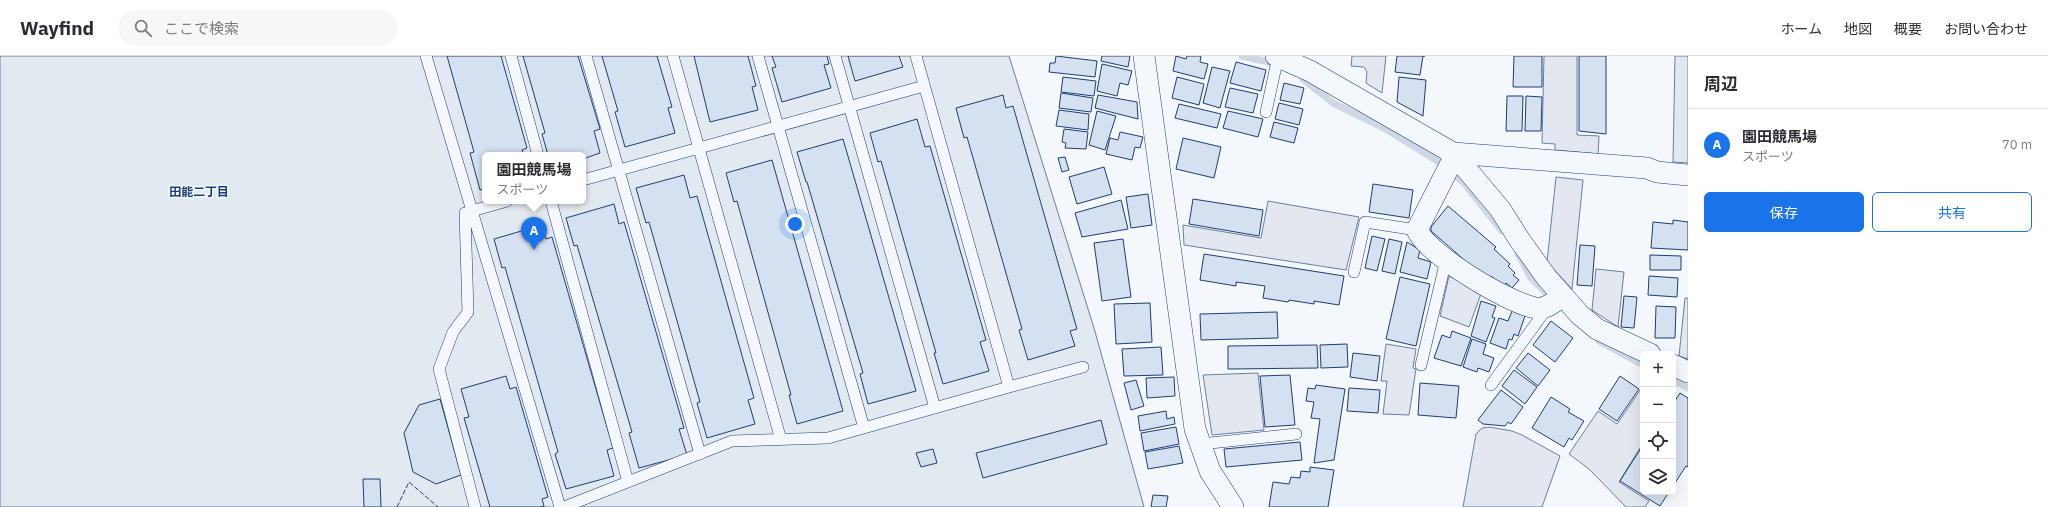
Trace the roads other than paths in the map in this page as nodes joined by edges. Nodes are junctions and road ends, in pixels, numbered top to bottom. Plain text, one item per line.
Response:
1 (426, 56) edge
2 (511, 56) edge
3 (586, 56) edge
4 (673, 56) edge
5 (758, 56) edge
6 (835, 56) edge
7 (916, 56) edge
8 (1144, 56) edge
9 (1277, 56) edge
10 (1310, 63) edge
11 (924, 86) junction
12 (849, 106) junction
13 (1266, 112) dead end
14 (778, 126) junction
15 (699, 148) junction
16 (537, 152) edge
17 (1455, 155) junction
18 (618, 170) junction
19 (1688, 175) edge
20 (586, 179) edge
21 (496, 204) edge
22 (552, 204) edge
23 (472, 211) junction
24 (1417, 230) junction
25 (1446, 260) junction
26 (1354, 272) dead end
27 (1555, 301) junction
28 (1644, 351) edge
29 (1421, 365) dead end
30 (1676, 366) edge
31 (1083, 367) dead end
32 (1688, 372) edge
33 (1491, 385) dead end
34 (1009, 387) junction
35 (935, 408) junction
36 (864, 428) junction
37 (1296, 434) dead end
38 (781, 440) junction
39 (1201, 444) junction
40 (700, 454) junction
41 (628, 482) junction
42 (475, 507) edge
43 (560, 507) edge
44 (564, 507) edge
45 (1233, 507) edge

1 - 23 lane
2 - 16 lane
3 - 18 lane
4 - 15 lane
5 - 14 lane
6 - 12 lane
7 - 11 lane
8 - 39 street
9 - 10 street
9 - 13 lane
10 - 17 street
11 - 12 lane
11 - 34 lane
12 - 14 lane
12 - 35 lane
14 - 15 lane
14 - 36 lane
15 - 18 lane
15 - 38 lane
17 - 19 street
17 - 24 street
17 - 27 street
18 - 20 lane
18 - 40 lane
21 - 23 lane
22 - 41 lane
23 - 42 lane
23 - 43 lane
24 - 25 street
24 - 26 lane
25 - 27 street
25 - 29 lane
27 - 28 street
27 - 33 lane
30 - 32 street
31 - 34 lane
34 - 35 lane
35 - 36 lane
36 - 38 lane
37 - 39 lane
38 - 40 lane
39 - 45 street
40 - 41 lane
41 - 44 lane

